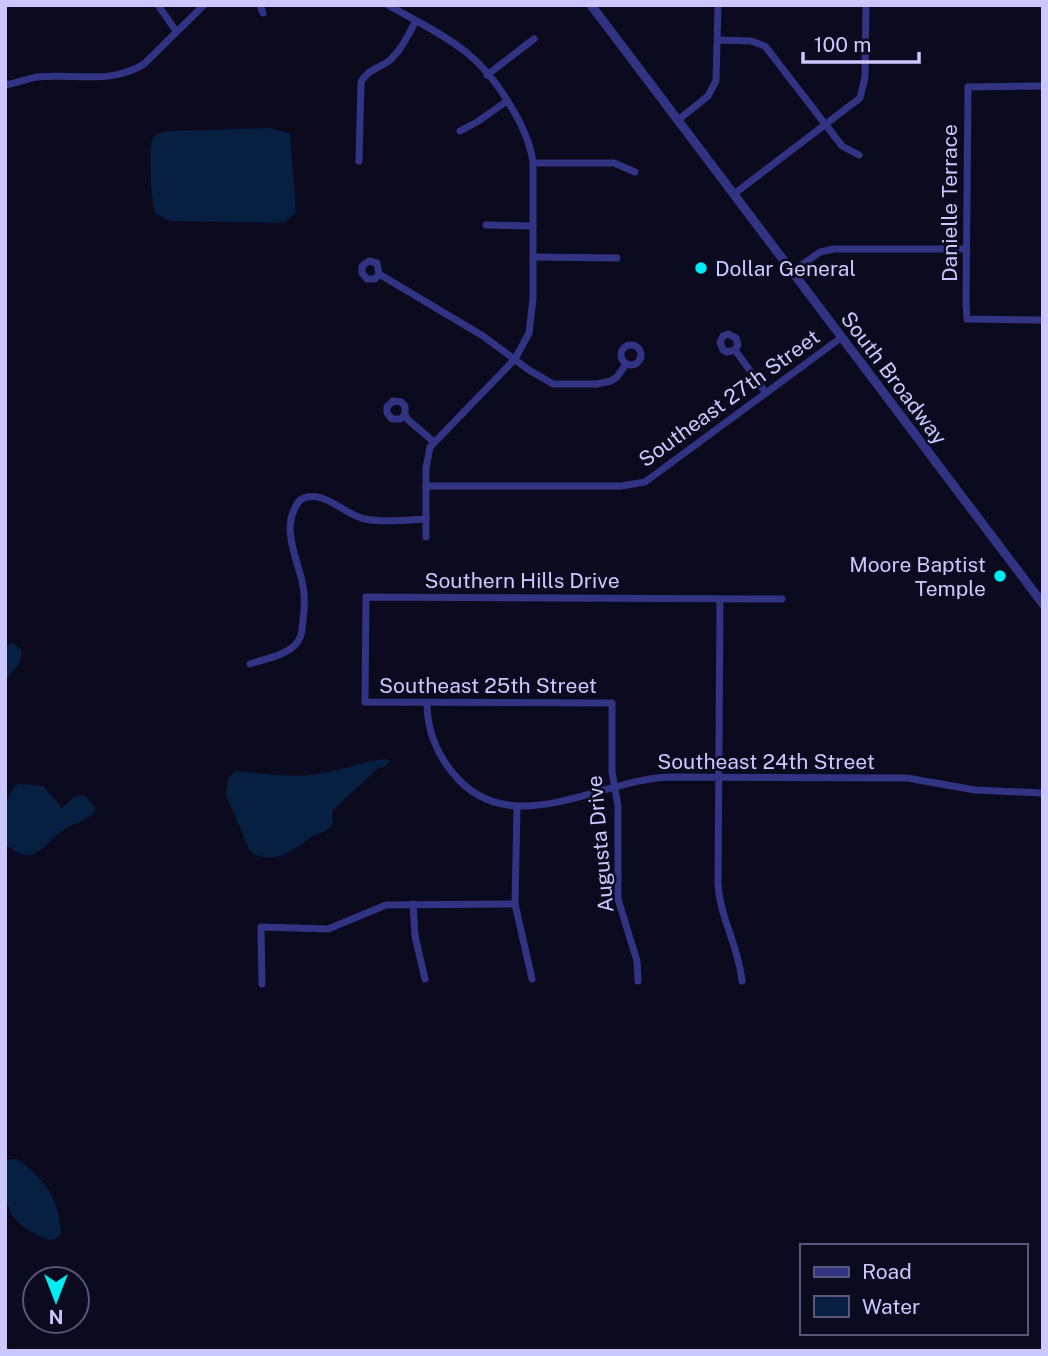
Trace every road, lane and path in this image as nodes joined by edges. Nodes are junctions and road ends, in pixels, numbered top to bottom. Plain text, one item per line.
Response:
1 (158, 5) edge
2 (204, 5) edge
3 (388, 5) edge
4 (591, 5) edge
5 (718, 5) edge
6 (866, 5) edge
7 (416, 21) junction
8 (176, 31) junction
9 (534, 39) dead end
10 (718, 40) junction
11 (487, 75) junction
12 (5, 85) edge
13 (1043, 86) edge
14 (507, 101) junction
15 (678, 120) junction
16 (826, 125) junction
17 (460, 131) dead end
18 (859, 155) dead end
19 (359, 161) dead end
20 (533, 163) junction
21 (635, 172) dead end
22 (734, 194) junction
23 (486, 225) dead end
24 (533, 226) junction
25 (966, 249) junction
26 (533, 257) junction
27 (617, 258) dead end
28 (792, 272) junction
29 (379, 274) dead end
30 (1043, 320) edge
31 (842, 337) junction
32 (735, 350) dead end
33 (515, 359) junction
34 (626, 364) dead end
35 (766, 393) junction
36 (405, 415) dead end
37 (434, 442) junction
38 (426, 486) junction
39 (426, 519) junction
40 (426, 537) dead end
41 (782, 598) dead end
42 (720, 599) junction
43 (1043, 604) edge
44 (250, 664) dead end
45 (365, 702) joint
46 (427, 703) junction
47 (612, 703) joint
48 (719, 778) junction
49 (614, 787) junction
50 (1043, 793) edge
51 (517, 807) junction
52 (413, 904) junction
53 (514, 904) junction
54 (425, 979) dead end
55 (531, 979) dead end
56 (638, 981) dead end
57 (742, 981) dead end
58 (262, 984) dead end

1 - 8 street
2 - 8 street
3 - 7 street
4 - 15 street, South Broadway
5 - 10 street
6 - 16 street
7 - 11 street
7 - 19 street
8 - 12 street
9 - 11 street
10 - 15 street
10 - 16 street
11 - 14 street
13 - 25 street, Danielle Terrace
14 - 17 street
14 - 20 street
15 - 22 street, South Broadway
16 - 18 street
16 - 22 street
20 - 21 street
20 - 24 street
22 - 28 street, South Broadway
23 - 24 street
24 - 26 street
25 - 28 street
25 - 30 street, Danielle Terrace
26 - 27 street
26 - 33 street
28 - 31 street, South Broadway
29 - 33 street
31 - 35 street, Southeast 27th Street
31 - 43 street, South Broadway
32 - 35 street
33 - 34 street
33 - 37 street
35 - 38 street, Southeast 27th Street
36 - 37 street
37 - 38 street
38 - 39 street
39 - 40 street
39 - 44 street
41 - 42 street, Southern Hills Drive
42 - 45 street, Southern Hills Drive
42 - 48 street
45 - 46 street, Southeast 25th Street
46 - 47 street, Southeast 25th Street
46 - 51 street, Southeast 24th Street
47 - 49 street, Augusta Drive
48 - 49 street, Southeast 24th Street
48 - 50 street, Southeast 24th Street
48 - 57 street
49 - 51 street, Southeast 24th Street
49 - 56 street, Augusta Drive
51 - 53 street
52 - 53 street
52 - 54 street
52 - 58 street
53 - 55 street

